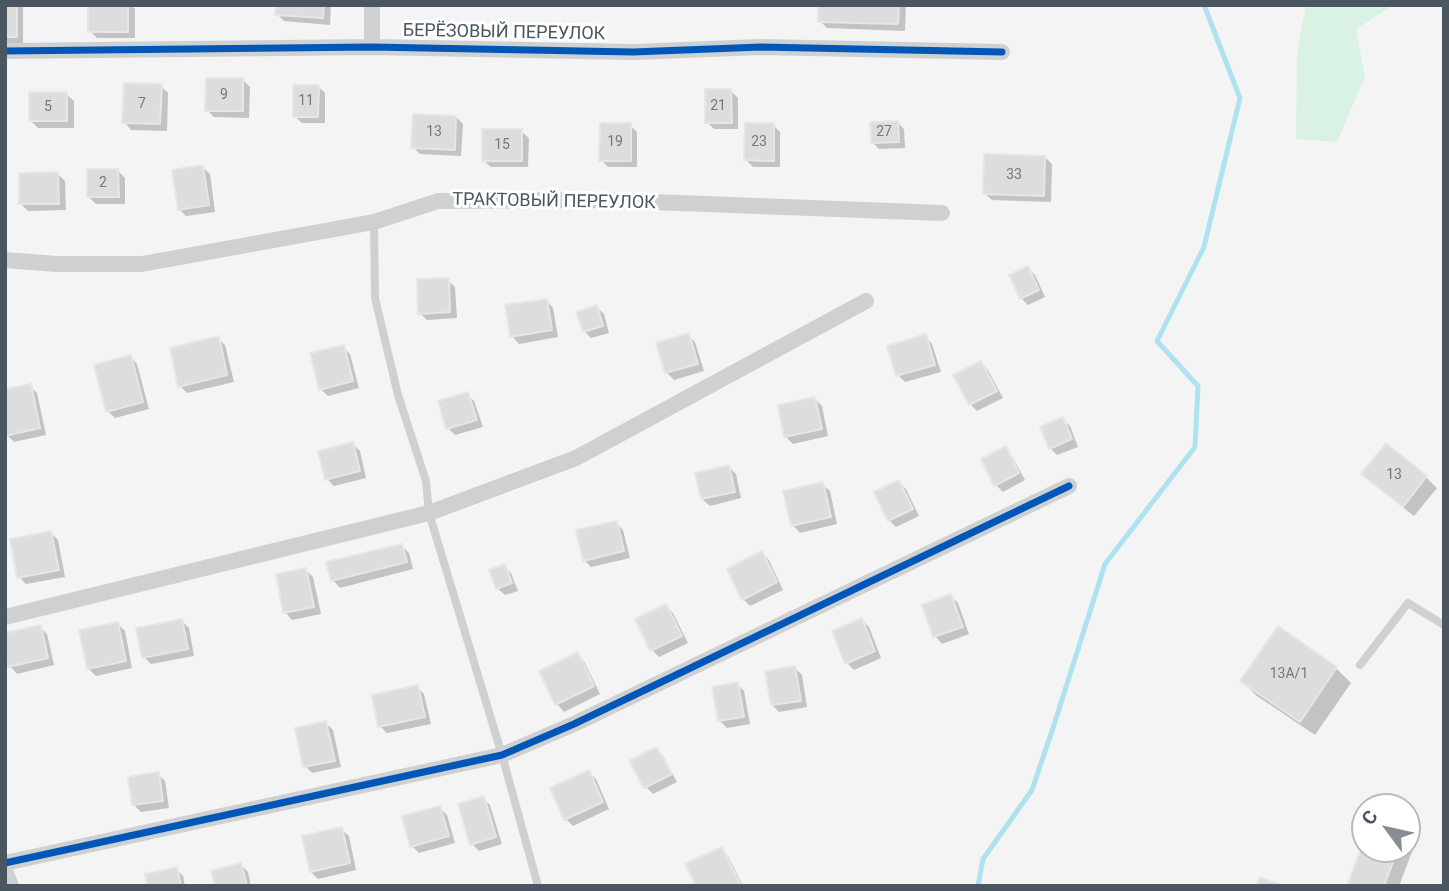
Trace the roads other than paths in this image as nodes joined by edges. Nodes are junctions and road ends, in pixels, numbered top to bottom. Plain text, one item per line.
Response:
1 (372, 5) edge
2 (372, 47) junction
3 (5, 51) edge
4 (1002, 52) dead end
5 (942, 213) dead end
6 (374, 222) junction
7 (5, 260) edge
8 (866, 301) dead end
9 (1069, 486) dead end
10 (429, 513) junction
11 (5, 617) edge
12 (1444, 625) edge
13 (1360, 665) dead end
14 (502, 755) junction
15 (5, 863) edge
16 (5, 871) edge
17 (11, 886) edge
18 (538, 886) edge

1 - 2 street
2 - 3 street, БЕРЁЗОВЫЙ ПЕРЕУЛОК
2 - 4 street, БЕРЁЗОВЫЙ ПЕРЕУЛОК
5 - 6 street, ТРАКТОВЫЙ ПЕРЕУЛОК
6 - 7 street, ТРАКТОВЫЙ ПЕРЕУЛОК
6 - 10 lane
8 - 10 street
9 - 14 street
10 - 11 street
10 - 14 lane
12 - 13 lane
14 - 15 street
14 - 18 lane
16 - 17 street

